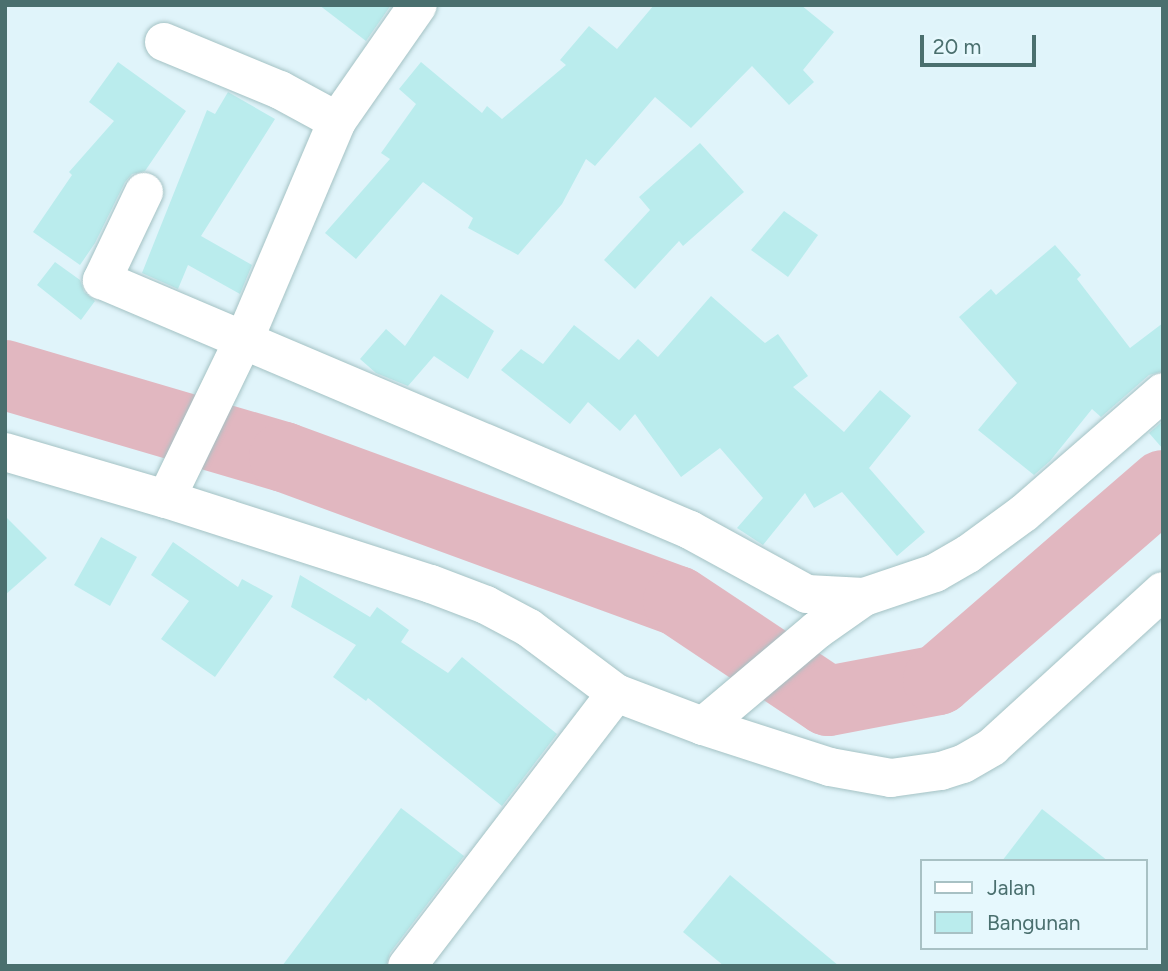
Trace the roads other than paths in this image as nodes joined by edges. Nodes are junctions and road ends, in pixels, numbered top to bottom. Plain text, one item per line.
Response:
1 (406, 9) edge
2 (164, 42) dead end
3 (337, 121) junction
4 (144, 192) dead end
5 (237, 353) junction
6 (1163, 392) edge
7 (5, 452) edge
8 (168, 493) junction
9 (1163, 591) edge
10 (864, 597) junction
11 (616, 693) junction
12 (715, 717) junction
13 (407, 966) edge

1 - 3 street
2 - 3 street
3 - 5 street
4 - 5 street
5 - 8 street
5 - 10 street
6 - 10 street
7 - 8 street
8 - 11 street
9 - 12 street
10 - 12 street
11 - 12 street
11 - 13 street

